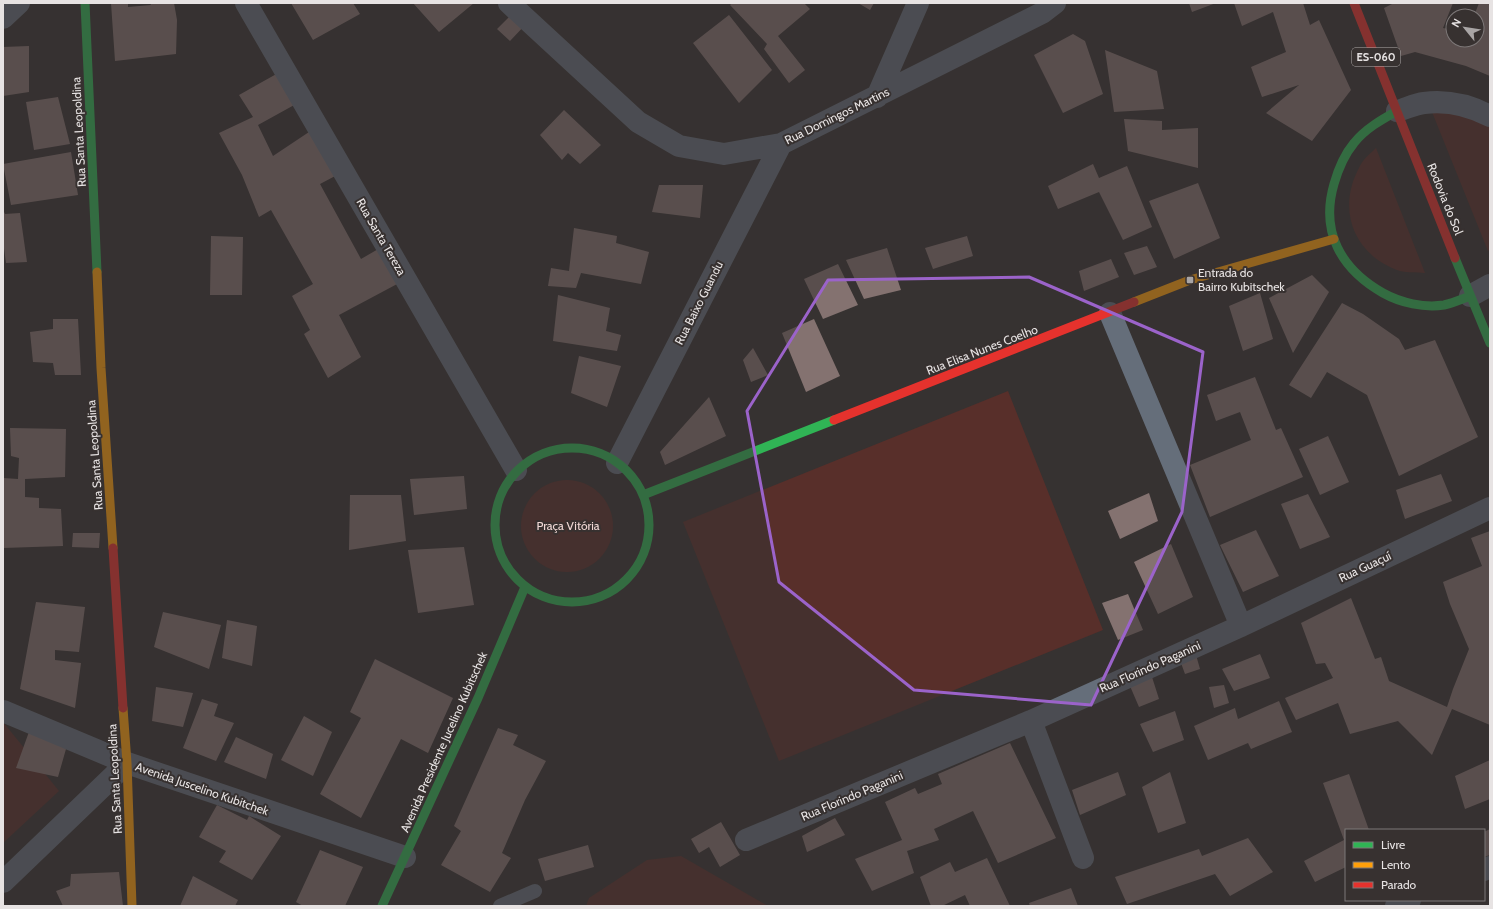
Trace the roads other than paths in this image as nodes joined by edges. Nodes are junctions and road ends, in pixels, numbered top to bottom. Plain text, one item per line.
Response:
1 (18, 3) edge
2 (85, 3) edge
3 (246, 3) edge
4 (509, 3) edge
5 (918, 3) edge
6 (1055, 3) edge
7 (1354, 3) edge
8 (3, 18) edge
9 (877, 96) junction
10 (1397, 111) junction
11 (1490, 116) edge
12 (781, 144) junction
13 (1334, 239) junction
14 (1490, 285) edge
15 (1470, 296) junction
16 (1110, 313) junction
17 (1490, 342) edge
18 (617, 463) junction
19 (516, 470) junction
20 (643, 495) junction
21 (1490, 508) edge
22 (525, 587) junction
23 (1241, 626) junction
24 (3, 711) edge
25 (1031, 721) junction
26 (127, 763) junction
27 (746, 840) dead end
28 (405, 857) junction
29 (1083, 858) dead end
30 (3, 882) edge
31 (535, 891) dead end
32 (1408, 901) edge
33 (132, 906) edge
34 (382, 906) edge
35 (500, 906) edge
36 (1396, 906) edge

1 - 8 street
2 - 26 street, Rua Santa Leopoldina
3 - 19 street, Rua Santa Tereza
4 - 12 street, Rua Domingos Martins
5 - 9 street
6 - 9 street, Rua Domingos Martins
7 - 10 street, ES-060
9 - 12 street, Rua Domingos Martins
10 - 11 street
10 - 13 street
10 - 15 street, Rodovia do Sol / ES-060
12 - 18 street, Rua Baixo Guandu
13 - 15 street
13 - 16 street, Rua Elisa Nunes Coelho
14 - 15 street
15 - 17 street, ES-060
16 - 20 street, Rua Elisa Nunes Coelho
16 - 23 street
18 - 19 street
18 - 20 street
19 - 22 street
20 - 22 street
21 - 23 street, Rua Guaçuí
22 - 28 street, Avenida Presidente Jucelino Kubitschek
23 - 25 street, Rua Florindo Paganini
24 - 26 street, Avenida Juscelino Kubitchek
25 - 27 street, Rua Florindo Paganini
25 - 29 street
26 - 28 street, Avenida Juscelino Kubitchek
26 - 30 street
26 - 33 street, Rua Santa Leopoldina
28 - 34 street, Avenida Presidente Jucelino Kubitschek
31 - 35 lane
32 - 36 street

